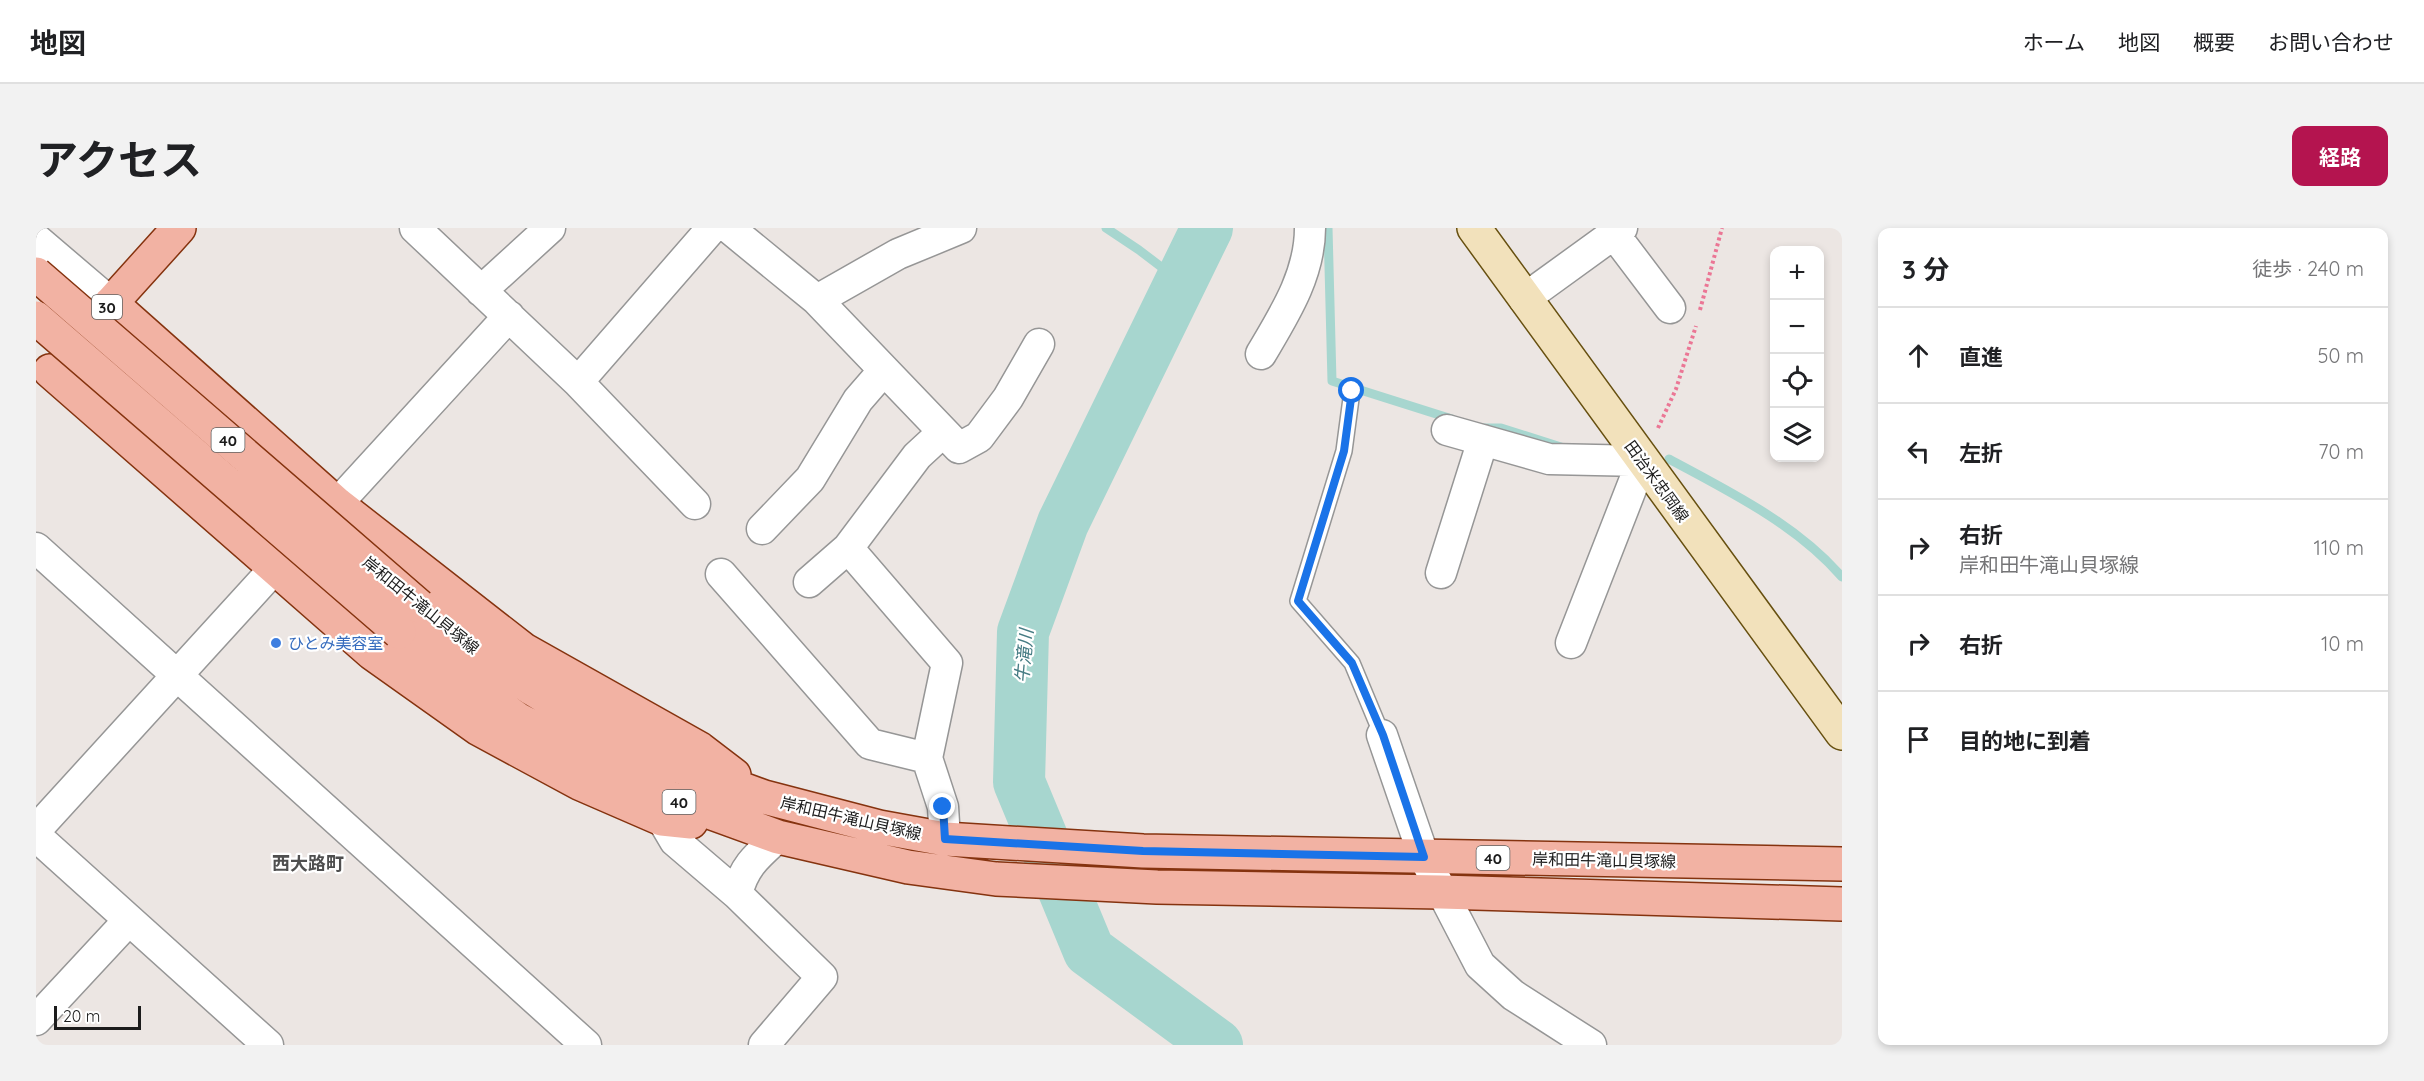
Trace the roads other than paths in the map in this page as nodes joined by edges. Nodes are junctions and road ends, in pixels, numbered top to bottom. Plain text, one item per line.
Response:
1 (179, 228) edge
2 (415, 228) edge
3 (550, 228) edge
4 (712, 228) edge
5 (729, 228) edge
6 (961, 228) edge
7 (1310, 228) edge
8 (1474, 228) edge
9 (1618, 231) edge
10 (36, 239) edge
11 (36, 274) edge
12 (481, 291) junction
13 (1524, 299) junction
14 (817, 300) junction
15 (111, 303) junction
16 (1670, 308) dead end
17 (509, 316) junction
18 (36, 318) edge
19 (1039, 344) dead end
20 (1261, 354) dead end
21 (884, 370) junction
22 (41, 372) edge
23 (578, 382) junction
24 (1352, 391) dead end
25 (1447, 430) dead end
26 (943, 432) junction
27 (1483, 440) junction
28 (1642, 461) junction
29 (337, 504) junction
30 (695, 504) dead end
31 (762, 529) dead end
32 (36, 548) edge
33 (848, 548) junction
34 (274, 569) junction
35 (1441, 573) dead end
36 (721, 574) dead end
37 (809, 582) dead end
38 (1571, 643) dead end
39 (178, 675) junction
40 (1842, 733) edge
41 (1383, 735) joint
42 (927, 758) junction
43 (764, 797) junction
44 (662, 819) junction
45 (36, 830) edge
46 (764, 833) junction
47 (36, 836) edge
48 (945, 839) junction
49 (1424, 857) junction
50 (1842, 864) edge
51 (1441, 892) junction
52 (737, 894) junction
53 (1842, 904) edge
54 (129, 920) junction
55 (36, 1020) edge
56 (770, 1043) edge
57 (268, 1045) edge
58 (586, 1045) edge
59 (1591, 1045) edge

1 - 15 main road, 30
2 - 12 street
3 - 12 street
4 - 23 street
5 - 14 street
6 - 14 street
7 - 20 street
8 - 13 main road, 田治米忠岡線
9 - 13 street
9 - 16 street
10 - 15 street
11 - 43 main road, 岸和田牛滝山貝塚線 / 40, bridge
12 - 17 street
13 - 28 main road, 田治米忠岡線
14 - 21 street
15 - 22 main road, 30
15 - 29 main road
17 - 23 street
17 - 29 street
18 - 46 main road, 岸和田牛滝山貝塚線 / 40, bridge
19 - 26 street
21 - 26 street
21 - 31 street
22 - 34 main road
23 - 30 street
24 - 41 lane
25 - 27 street
26 - 33 street
27 - 28 street
27 - 35 street
28 - 38 street
28 - 40 main road, 田治米忠岡線
29 - 43 main road
32 - 39 street
33 - 37 street
33 - 42 street
34 - 39 street
34 - 44 main road
36 - 42 street
39 - 45 street
39 - 58 street
41 - 49 street
42 - 48 street
43 - 48 main road, 岸和田牛滝山貝塚線 / 40
44 - 46 main road
44 - 52 street
46 - 51 main road, 岸和田牛滝山貝塚線 / 40
46 - 52 street
47 - 54 street
48 - 49 main road, 岸和田牛滝山貝塚線 / 40
49 - 50 main road, 岸和田牛滝山貝塚線 / 40
49 - 51 street
51 - 53 main road, 岸和田牛滝山貝塚線 / 40
51 - 59 street
52 - 56 street
54 - 55 street
54 - 57 street

